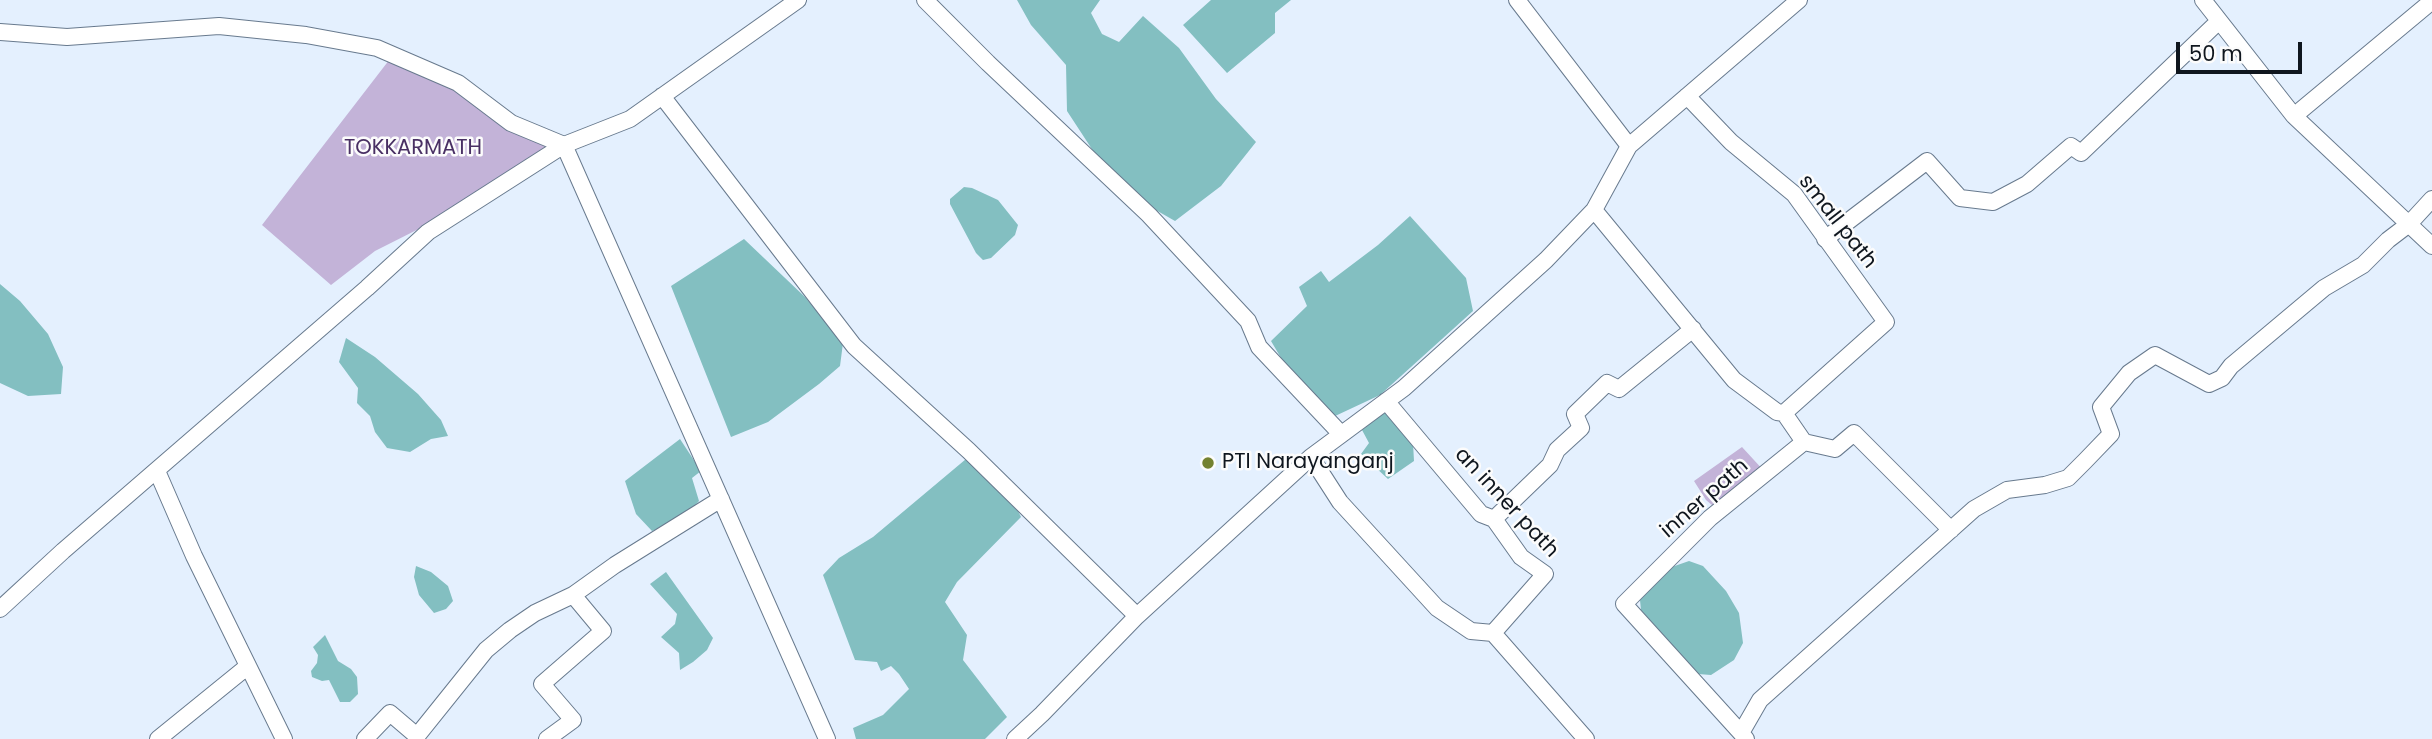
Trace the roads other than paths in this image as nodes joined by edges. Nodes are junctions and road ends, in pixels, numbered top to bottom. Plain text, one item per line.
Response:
1 (797, 0) edge
2 (925, 0) edge
3 (1517, 0) edge
4 (1799, 0) edge
5 (2203, 0) edge
6 (2432, 1) edge
7 (2220, 21) junction
8 (0, 32) edge
9 (662, 96) junction
10 (1687, 96) junction
11 (2294, 116) junction
12 (564, 145) junction
13 (1629, 146) junction
14 (2432, 199) edge
15 (1594, 210) junction
16 (2409, 224) junction
17 (1825, 239) junction
18 (2432, 246) edge
19 (1693, 329) junction
20 (1386, 401) junction
21 (1784, 413) junction
22 (1341, 434) junction
23 (1804, 442) junction
24 (1311, 457) junction
25 (156, 471) junction
26 (721, 499) junction
27 (1494, 519) junction
28 (1951, 530) junction
29 (573, 594) junction
30 (0, 609) edge
31 (1138, 616) junction
32 (1493, 633) junction
33 (248, 666) junction
34 (1743, 736) edge
35 (555, 737) edge
36 (158, 739) edge
37 (284, 739) edge
38 (365, 739) edge
39 (827, 739) edge
40 (1015, 739) edge
41 (1586, 739) edge

1 - 9 street
2 - 22 street
3 - 13 street
4 - 10 street
5 - 7 street
6 - 11 street
7 - 11 street
7 - 17 street
8 - 12 street
9 - 12 street
9 - 31 street
10 - 13 street
10 - 17 street, small path
11 - 16 street
12 - 25 street
12 - 26 street
13 - 15 street
14 - 16 street
15 - 19 street
15 - 20 street
16 - 18 street
16 - 28 street
17 - 21 street, small path
19 - 21 street
19 - 27 street
20 - 22 street
20 - 27 street, an inner path
21 - 23 street
22 - 24 street
23 - 28 street
23 - 34 street, inner path
24 - 31 street
24 - 32 street
25 - 30 street
25 - 33 street
26 - 29 street
26 - 39 street
27 - 32 street, an inner path
28 - 34 street
29 - 35 street
29 - 38 street
31 - 40 street
32 - 41 street
33 - 36 street
33 - 37 street

